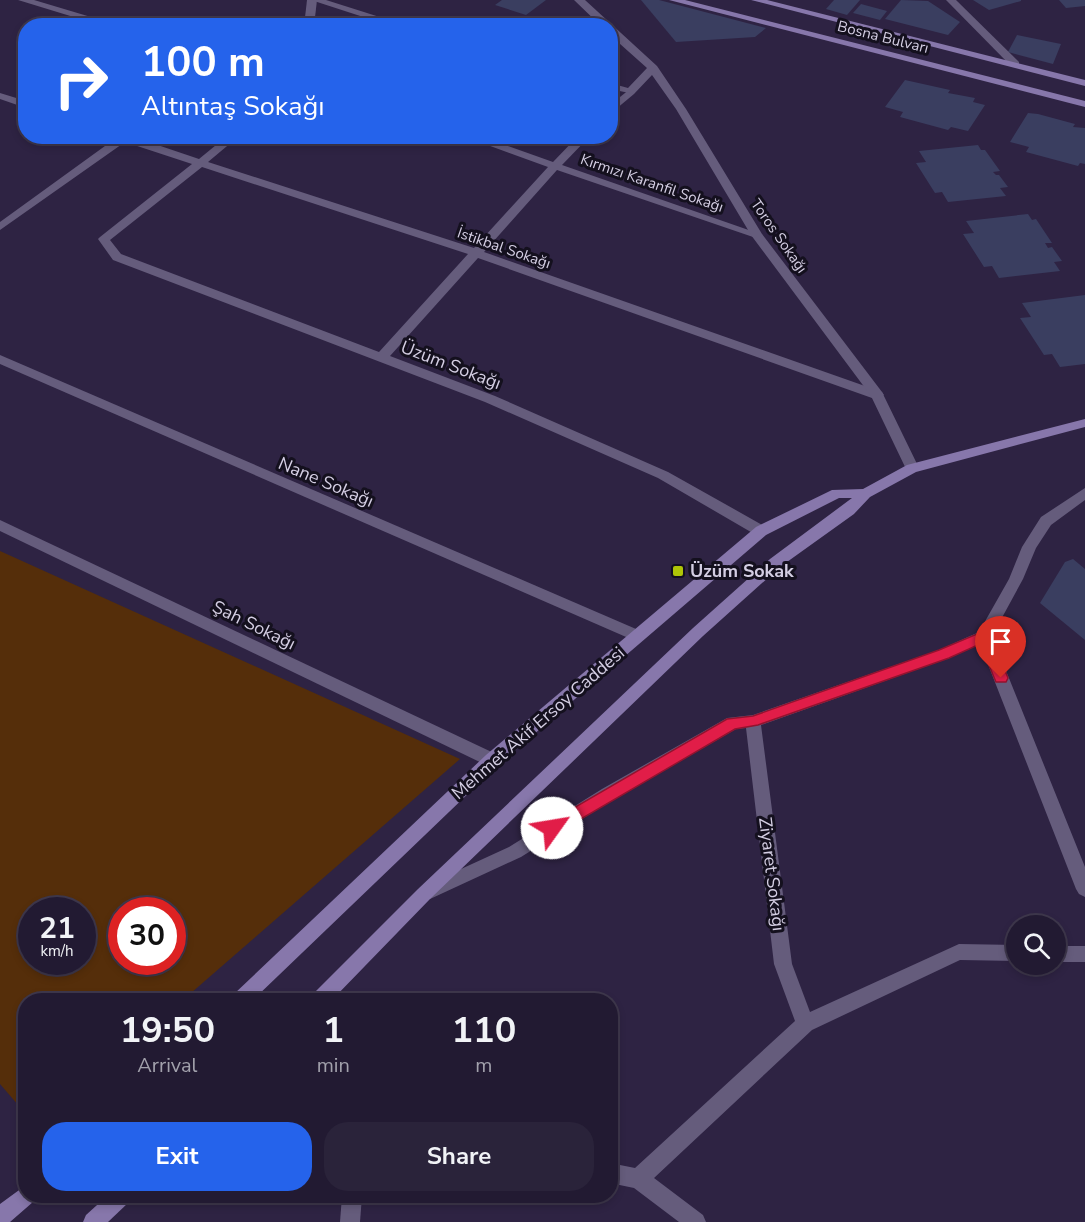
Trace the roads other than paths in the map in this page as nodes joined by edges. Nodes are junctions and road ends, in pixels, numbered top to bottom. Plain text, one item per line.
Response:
1 (23, 0) edge
2 (314, 0) edge
3 (579, 0) edge
4 (674, 0) edge
5 (756, 0) edge
6 (951, 0) edge
7 (87, 18) edge
8 (311, 18) edge
9 (376, 18) edge
10 (598, 18) edge
11 (618, 36) edge
12 (1015, 64) junction
13 (653, 68) junction
14 (1085, 83) edge
15 (618, 88) edge
16 (630, 92) junction
17 (0, 96) edge
18 (18, 102) edge
19 (618, 103) edge
20 (1085, 104) edge
21 (112, 144) edge
22 (141, 144) edge
23 (224, 144) edge
24 (492, 144) edge
25 (577, 144) edge
26 (199, 164) junction
27 (556, 165) junction
28 (0, 227) edge
29 (757, 235) junction
30 (476, 253) junction
31 (381, 358) junction
32 (0, 359) edge
33 (877, 395) junction
34 (1085, 423) edge
35 (912, 468) junction
36 (1085, 493) edge
37 (865, 494) junction
38 (0, 525) edge
39 (761, 531) junction
40 (638, 636) junction
41 (984, 636) junction
42 (753, 721) junction
43 (492, 760) junction
44 (1085, 889) edge
45 (424, 894) junction
46 (1006, 953) edge
47 (1066, 954) edge
48 (1085, 954) edge
49 (248, 993) edge
50 (327, 993) edge
51 (805, 1024) junction
52 (618, 1175) edge
53 (638, 1179) junction
54 (18, 1202) edge
55 (113, 1203) edge
56 (351, 1203) edge
57 (0, 1217) edge
58 (93, 1222) edge
59 (350, 1222) edge
60 (696, 1222) edge

1 - 7 street
2 - 8 street
2 - 9 street
3 - 10 street
4 - 20 main road, Bosna Bulvarı
5 - 12 main road, Bosna Bulvarı
6 - 12 street
11 - 13 street, Toros Sokağı
12 - 14 main road, Bosna Bulvarı
13 - 16 street
13 - 29 street, Toros Sokağı
15 - 16 street
16 - 19 street
17 - 18 street
21 - 28 street
22 - 26 street, İstikbal Sokağı
23 - 26 street
24 - 27 street, Kırmızı Karanfil Sokağı
25 - 27 street
26 - 30 street, İstikbal Sokağı
26 - 31 street, Üzüm Sokağı
27 - 29 street, Kırmızı Karanfil Sokağı
27 - 30 street
29 - 33 street, Toros Sokağı
30 - 31 street
30 - 33 street, İstikbal Sokağı
31 - 39 street, Üzüm Sokağı
32 - 40 street, Nane Sokağı
33 - 35 street, Toros Sokağı
34 - 35 main road, Mehmet Akif Ersoy Caddesi
35 - 37 main road, Mehmet Akif Ersoy Caddesi
36 - 41 street
37 - 39 main road, Mehmet Akif Ersoy Caddesi
37 - 45 main road, Mehmet Akif Ersoy Caddesi
38 - 43 street, Şah Sokağı
39 - 40 main road, Mehmet Akif Ersoy Caddesi
40 - 43 main road, Mehmet Akif Ersoy Caddesi
41 - 42 street
41 - 44 street
42 - 45 street
42 - 51 street, Ziyaret Sokağı
43 - 49 main road, Mehmet Akif Ersoy Caddesi
45 - 50 main road, Mehmet Akif Ersoy Caddesi
46 - 51 street
47 - 48 street
51 - 53 street
52 - 53 street
53 - 60 street
54 - 57 main road
55 - 58 main road
56 - 59 street

